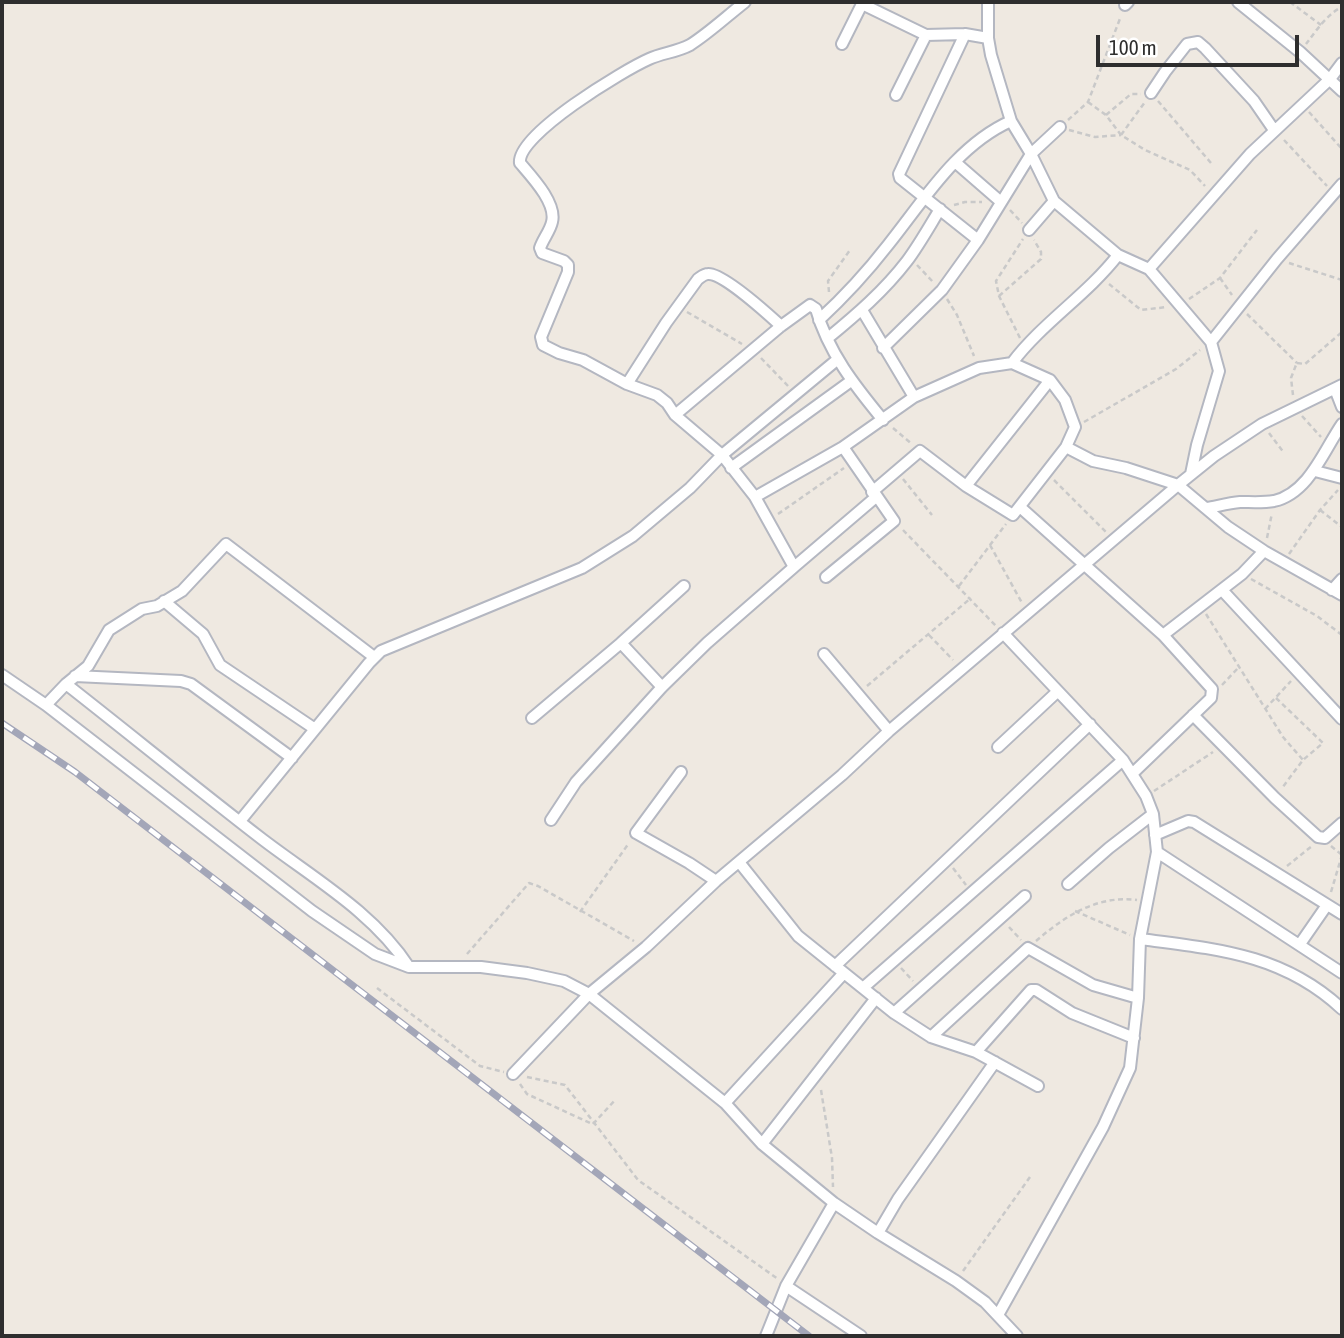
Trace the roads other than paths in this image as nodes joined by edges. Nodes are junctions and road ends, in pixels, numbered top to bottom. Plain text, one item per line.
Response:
1 (745, 2) edge
2 (988, 2) edge
3 (1238, 2) edge
4 (863, 3) edge
5 (965, 34) junction
6 (926, 35) junction
7 (988, 38) junction
8 (842, 44) dead end
9 (1342, 63) edge
10 (1330, 79) junction
11 (1342, 91) edge
12 (1151, 93) road end
13 (896, 95) dead end
14 (1011, 121) junction
15 (1060, 127) road end
16 (1274, 130) junction
17 (1031, 154) junction
18 (955, 162) junction
19 (1342, 184) edge
20 (925, 197) junction
21 (1054, 201) junction
22 (1001, 202) junction
23 (940, 209) junction
24 (1029, 230) road end
25 (978, 240) junction
26 (1118, 255) junction
27 (1149, 269) junction
28 (862, 310) junction
29 (819, 320) junction
30 (781, 326) junction
31 (828, 338) junction
32 (1211, 342) junction
33 (883, 348) junction
34 (838, 359) junction
35 (1012, 363) junction
36 (1050, 380) junction
37 (851, 381) junction
38 (627, 384) junction
39 (1338, 387) edge
40 (914, 397) junction
41 (1342, 407) edge
42 (675, 415) junction
43 (883, 419) junction
44 (1342, 424) edge
45 (843, 447) junction
46 (1066, 447) junction
47 (722, 455) junction
48 (731, 468) junction
49 (1315, 471) junction
50 (1191, 474) junction
51 (1342, 478) edge
52 (1178, 485) junction
53 (966, 486) junction
54 (874, 495) junction
55 (755, 497) junction
56 (1208, 508) junction
57 (1017, 511) junction
58 (1264, 551) junction
59 (1083, 565) junction
60 (794, 567) junction
61 (826, 577) dead end
62 (1342, 579) edge
63 (684, 586) dead end
64 (1222, 590) junction
65 (1337, 593) edge
66 (164, 601) junction
67 (1003, 633) junction
68 (1163, 635) junction
69 (621, 643) junction
70 (824, 654) dead end
71 (374, 657) junction
72 (2, 675) edge
73 (70, 680) junction
74 (662, 687) junction
75 (1057, 692) junction
76 (46, 705) junction
77 (1194, 715) junction
78 (532, 718) dead end
79 (1342, 719) edge
80 (1090, 724) junction
81 (315, 729) junction
82 (889, 731) junction
83 (998, 747) dead end
84 (292, 758) junction
85 (1123, 760) junction
86 (681, 772) dead end
87 (1132, 774) junction
88 (1153, 814) junction
89 (551, 820) dead end
90 (240, 821) junction
91 (1342, 823) edge
92 (1155, 835) junction
93 (1157, 852) junction
94 (739, 862) junction
95 (716, 881) junction
96 (1068, 884) dead end
97 (1025, 896) dead end
98 (1327, 905) junction
99 (1342, 914) edge
100 (1140, 939) junction
101 (1300, 944) junction
102 (409, 967) junction
103 (840, 969) junction
104 (1342, 973) edge
105 (864, 987) junction
106 (589, 994) junction
107 (876, 998) junction
108 (1138, 998) junction
109 (1342, 1009) edge
110 (894, 1013) junction
111 (931, 1037) junction
112 (1134, 1038) junction
113 (976, 1052) junction
114 (995, 1062) junction
115 (513, 1074) road end
116 (1038, 1086) dead end
117 (725, 1103) junction
118 (762, 1144) junction
119 (834, 1203) junction
120 (878, 1233) junction
121 (786, 1286) junction
122 (998, 1315) junction
123 (766, 1336) edge
124 (861, 1336) edge
125 (1017, 1336) edge

1 - 38 street
2 - 7 street
3 - 10 street
4 - 6 street
4 - 8 street
5 - 6 street
5 - 7 street
5 - 20 street
6 - 13 street
7 - 14 street
9 - 10 street
10 - 11 street
10 - 16 street
12 - 16 street
14 - 17 street
14 - 18 street
15 - 17 street
16 - 27 street
17 - 21 street
17 - 22 street
18 - 20 street
18 - 22 street
19 - 32 street
20 - 23 street
20 - 29 street
21 - 24 street
21 - 26 street
22 - 25 street
23 - 25 street
23 - 28 street
25 - 33 street
26 - 27 street
26 - 35 street
27 - 32 street
28 - 31 street
28 - 33 street
29 - 30 street
29 - 31 street
30 - 38 street
30 - 42 street
31 - 34 street
32 - 50 street
33 - 40 street
34 - 37 street
34 - 47 street
35 - 36 street
35 - 40 street
36 - 46 street
36 - 53 street
37 - 43 street
37 - 48 street
38 - 42 street
39 - 41 street
39 - 50 street
40 - 43 street
42 - 47 street
43 - 45 street
44 - 49 street
45 - 54 street
45 - 55 street
46 - 52 street
46 - 57 street
47 - 48 street
47 - 71 street
48 - 55 street
49 - 51 street
49 - 56 street
50 - 52 street
52 - 56 street
52 - 59 street
53 - 54 street
53 - 57 street
54 - 60 street
54 - 61 street
55 - 60 street
56 - 58 street
57 - 59 street
58 - 64 street
58 - 65 street
59 - 67 street
59 - 68 street
60 - 74 street
62 - 65 street
63 - 69 street
64 - 68 street
64 - 79 street
66 - 71 street
66 - 73 street
66 - 81 street
67 - 75 street
67 - 82 street
68 - 77 street
69 - 74 street
69 - 78 street
70 - 82 street
71 - 81 street
72 - 76 street
73 - 76 street
73 - 84 street
73 - 90 street
74 - 89 street
75 - 80 street
75 - 83 street
76 - 102 street
77 - 87 street
77 - 91 street
80 - 85 street
80 - 103 street
81 - 84 street
82 - 94 street
84 - 90 street
85 - 87 street
85 - 105 street
86 - 95 street
87 - 88 street
88 - 92 street
88 - 96 street
90 - 102 street
92 - 93 street
92 - 98 street
93 - 100 street
93 - 101 street
94 - 95 street
94 - 103 street
95 - 106 street
97 - 110 street
98 - 99 street
98 - 101 street
100 - 108 street
100 - 109 street
101 - 104 street
102 - 106 street
103 - 105 street
103 - 117 street
105 - 107 street
106 - 115 street
106 - 117 street
107 - 110 street
107 - 118 street
108 - 111 street
108 - 112 street
110 - 111 street
111 - 113 street
112 - 113 street
112 - 122 street
113 - 114 street
114 - 116 street
114 - 120 street
117 - 118 street
118 - 119 street
119 - 120 street
119 - 121 street
120 - 122 street
121 - 123 street
121 - 124 street
122 - 125 street

